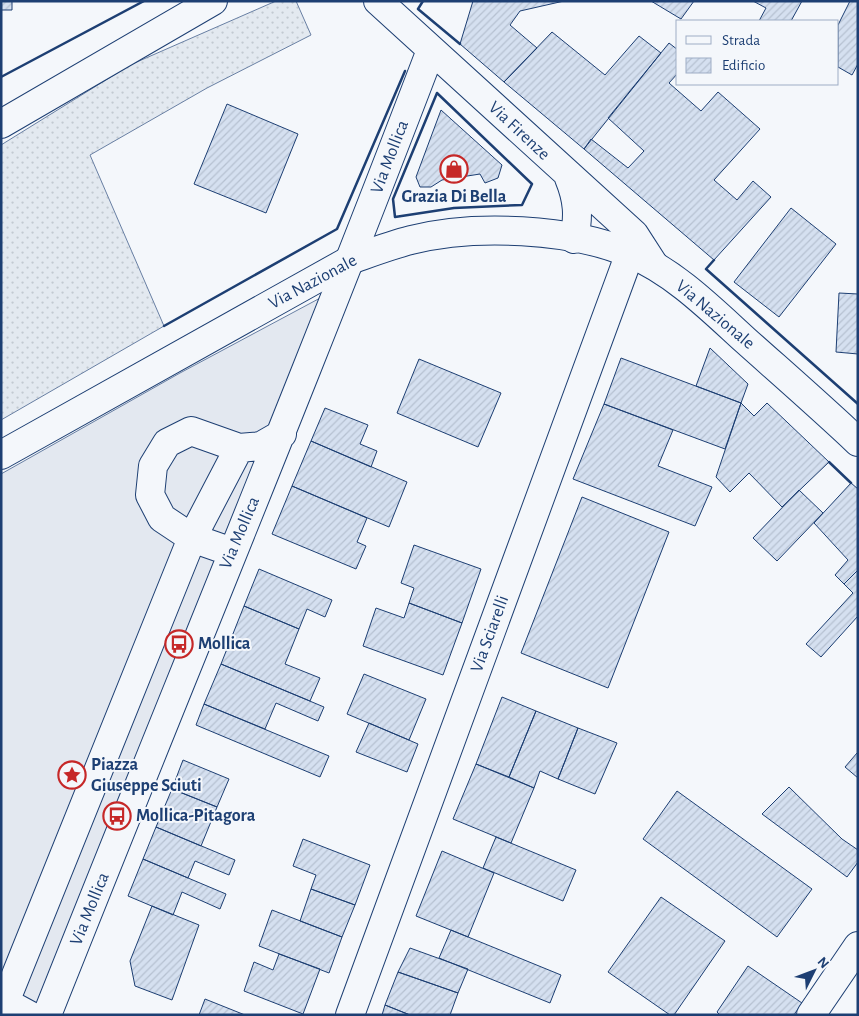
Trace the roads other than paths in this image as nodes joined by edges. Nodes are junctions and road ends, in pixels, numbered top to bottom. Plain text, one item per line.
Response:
1 (212, 1) edge
2 (378, 1) edge
3 (431, 50) junction
4 (1, 124) edge
5 (570, 178) junction
6 (574, 238) junction
7 (642, 259) junction
8 (350, 260) junction
9 (282, 434) junction
10 (858, 442) edge
11 (239, 448) junction
12 (1, 455) edge
13 (192, 538) junction
14 (232, 552) junction
15 (858, 946) edge
16 (3, 1007) edge
17 (29, 1015) edge
18 (47, 1015) edge
19 (350, 1015) edge
20 (811, 1015) edge

1 - 4 street
2 - 3 street, Via Firenze
3 - 5 street, Via Firenze
3 - 8 street, Via Mollica
5 - 6 street
5 - 7 street, Via Firenze
6 - 7 street, Via Nazionale
6 - 8 street, Via Nazionale
7 - 10 street, Via Nazionale
7 - 19 street, Via Sciarelli
8 - 9 street, Via Mollica
8 - 12 street, Via Nazionale
9 - 11 street
9 - 14 street, Via Mollica
11 - 13 street
11 - 13 street
13 - 14 street
13 - 16 street
14 - 18 street, Via Mollica
15 - 20 street
16 - 17 street

